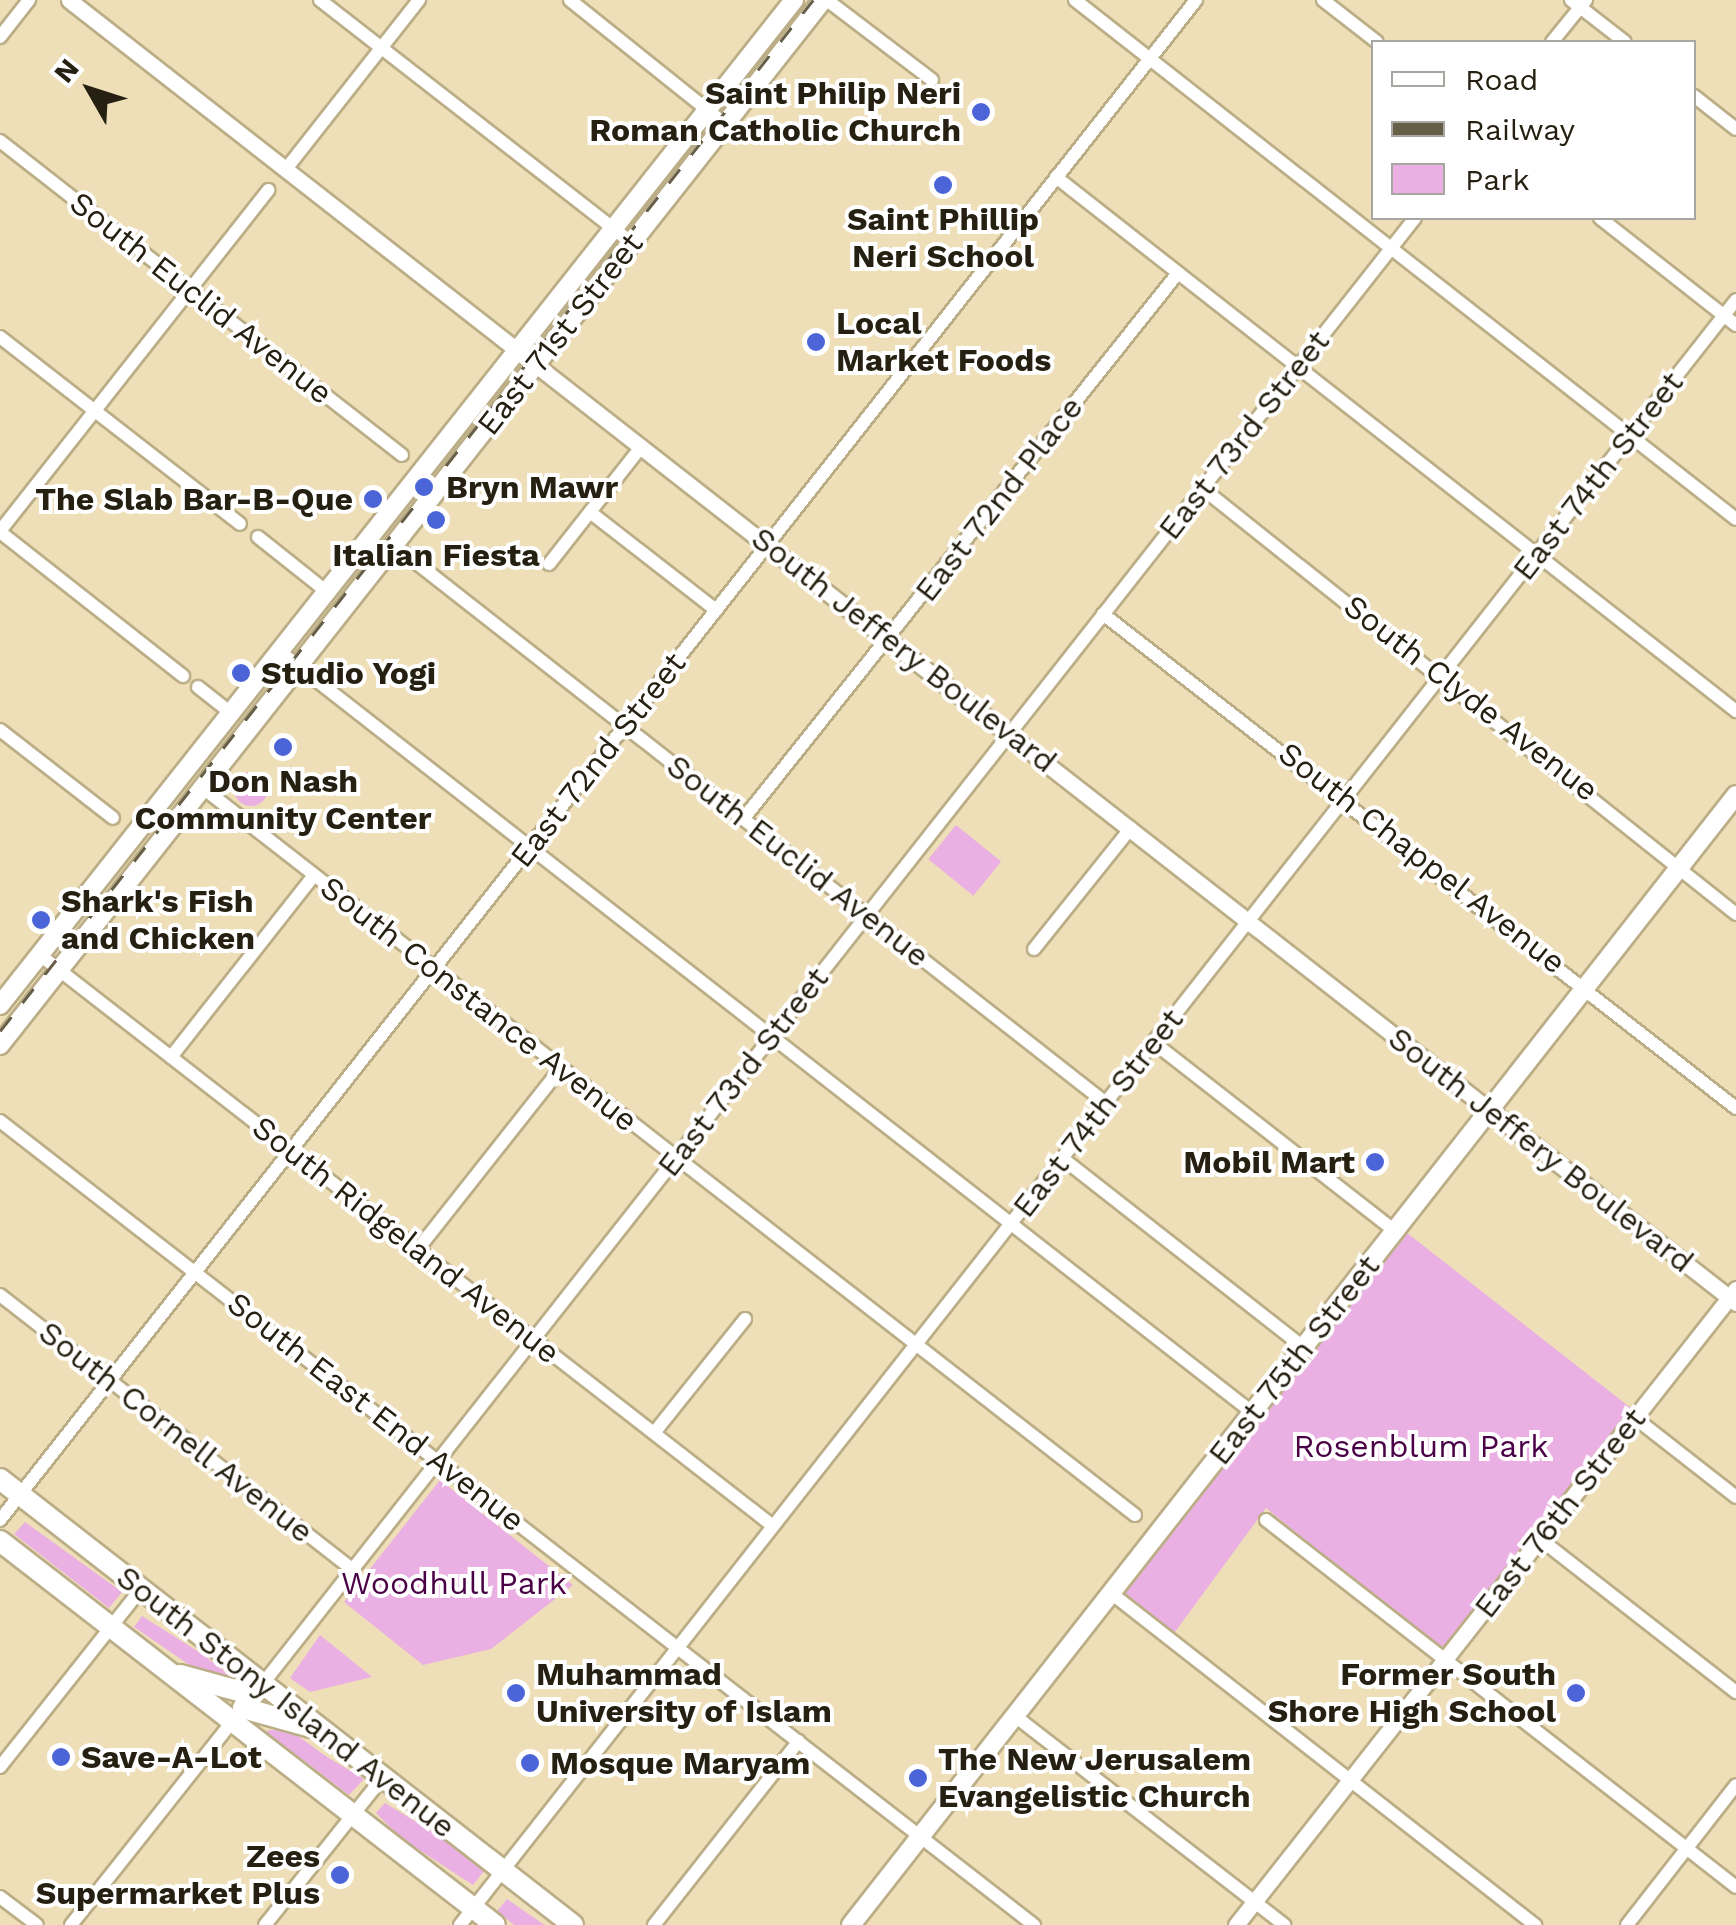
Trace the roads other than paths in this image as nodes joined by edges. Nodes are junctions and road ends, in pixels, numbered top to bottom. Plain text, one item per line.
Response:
1 (29, 0) edge
2 (69, 0) edge
3 (320, 0) edge
4 (419, 0) edge
5 (570, 0) edge
6 (794, 0) edge
7 (825, 0) edge
8 (1075, 0) edge
9 (1196, 0) edge
10 (1323, 0) edge
11 (1579, 2) edge
12 (0, 37) edge
13 (1374, 40) edge
14 (1553, 40) edge
15 (1624, 40) edge
16 (381, 48) junction
17 (1150, 58) junction
18 (932, 80) dead end
19 (1696, 98) edge
20 (708, 109) junction
21 (726, 125) junction
22 (1736, 129) edge
23 (0, 141) edge
24 (286, 169) junction
25 (1056, 177) junction
26 (268, 190) dead end
27 (1413, 220) edge
28 (1603, 220) edge
29 (613, 229) junction
30 (632, 244) junction
31 (1391, 248) junction
32 (1178, 273) junction
33 (190, 290) junction
34 (1736, 300) edge
35 (1730, 320) edge
36 (0, 337) edge
37 (516, 348) junction
38 (538, 365) junction
39 (1298, 367) junction
40 (95, 411) junction
41 (1630, 435) junction
42 (642, 446) junction
43 (402, 455) dead end
44 (1202, 488) junction
45 (590, 512) junction
46 (1736, 518) edge
47 (240, 524) dead end
48 (0, 532) edge
49 (258, 537) dead end
50 (768, 544) junction
51 (395, 546) junction
52 (1536, 554) junction
53 (549, 564) dead end
54 (326, 591) junction
55 (716, 610) junction
56 (1103, 614) junction
57 (887, 638) junction
58 (278, 651) junction
59 (300, 668) junction
60 (1442, 675) junction
61 (183, 676) dead end
62 (198, 686) dead end
63 (1736, 711) edge
64 (231, 713) junction
65 (625, 726) junction
66 (0, 730) edge
67 (1010, 733) junction
68 (203, 788) junction
69 (1736, 795) edge
70 (1345, 798) junction
71 (113, 818) dead end
72 (744, 818) junction
73 (1131, 828) junction
74 (134, 836) junction
75 (530, 847) junction
76 (154, 850) junction
77 (1680, 866) junction
78 (314, 875) junction
79 (867, 914) junction
80 (1736, 914) edge
81 (1249, 920) junction
82 (1034, 949) dead end
83 (40, 955) junction
84 (434, 969) junction
85 (60, 970) junction
86 (1585, 988) junction
87 (0, 1006) edge
88 (772, 1036) junction
89 (1153, 1042) junction
90 (0, 1046) edge
91 (171, 1057) junction
92 (561, 1068) junction
93 (1106, 1102) junction
94 (1736, 1108) edge
95 (1490, 1110) junction
96 (0, 1121) edge
97 (291, 1150) junction
98 (676, 1158) junction
99 (1062, 1158) junction
100 (1010, 1224) junction
101 (1396, 1231) junction
102 (418, 1249) junction
103 (196, 1272) junction
104 (0, 1296) edge
105 (1734, 1297) edge
106 (744, 1319) dead end
107 (533, 1339) junction
108 (916, 1345) junction
109 (1304, 1348) junction
110 (110, 1381) junction
111 (1253, 1412) junction
112 (1635, 1418) junction
113 (654, 1433) junction
114 (438, 1460) junction
115 (0, 1479) edge
116 (20, 1495) junction
117 (1736, 1497) edge
118 (1134, 1515) dead end
119 (0, 1520) edge
120 (1266, 1520) dead end
121 (774, 1526) junction
122 (1540, 1539) junction
123 (0, 1541) edge
124 (352, 1569) junction
125 (141, 1589) junction
126 (1111, 1594) junction
127 (111, 1627) junction
128 (678, 1647) junction
129 (1445, 1659) junction
130 (168, 1672) junction
131 (1736, 1692) edge
132 (248, 1702) junction
133 (1014, 1716) junction
134 (322, 1730) junction
135 (799, 1742) junction
136 (0, 1766) edge
137 (383, 1778) junction
138 (1350, 1780) junction
139 (1736, 1785) edge
140 (353, 1815) junction
141 (920, 1836) junction
142 (1687, 1848) junction
143 (502, 1871) junction
144 (1736, 1887) edge
145 (0, 1897) edge
146 (1254, 1902) junction
147 (466, 1917) edge
148 (37, 1925) edge
149 (70, 1925) edge
150 (265, 1925) edge
151 (494, 1925) edge
152 (573, 1925) edge
153 (654, 1925) edge
154 (850, 1925) edge
155 (1034, 1925) edge
156 (1236, 1925) edge
157 (1284, 1925) edge
158 (1535, 1925) edge
159 (1627, 1925) edge

1 - 12 street
2 - 24 street, South Jeffery Boulevard
3 - 16 street
4 - 16 street
5 - 20 street
6 - 20 main road, East 71st Street
7 - 18 street
7 - 21 main road, East 71st Street
8 - 17 street
9 - 17 street, East 72nd Street
10 - 13 street
11 - 14 street
11 - 15 street
16 - 24 street
16 - 29 street
17 - 25 street, East 72nd Street
17 - 31 street
19 - 22 street
20 - 21 street
20 - 29 main road, East 71st Street
21 - 30 main road, East 71st Street
23 - 33 street, South Euclid Avenue
24 - 37 street, South Jeffery Boulevard
25 - 32 street
25 - 50 street, East 72nd Street
26 - 33 street
27 - 31 street, East 73rd Street
28 - 35 street
29 - 30 street
29 - 37 main road, East 71st Street
30 - 38 main road, East 71st Street
31 - 39 street, East 73rd Street
31 - 41 street
32 - 39 street
32 - 57 street, East 72nd Place
33 - 40 street
33 - 43 street, South Euclid Avenue
34 - 35 street, East 74th Street
35 - 41 street, East 74th Street
36 - 40 street
37 - 38 street, South Jeffery Boulevard
37 - 54 main road, East 71st Street
38 - 42 street, South Jeffery Boulevard
38 - 51 main road, East 71st Street
39 - 44 street, East 73rd Street
39 - 52 street
40 - 47 street
40 - 48 street
41 - 46 street
41 - 52 street, East 74th Street
42 - 45 street
42 - 50 street, South Jeffery Boulevard
44 - 56 street, East 73rd Street
44 - 60 street, South Clyde Avenue
45 - 53 street
45 - 55 street
48 - 61 street
49 - 54 street
50 - 55 street, East 72nd Street
50 - 57 street, South Jeffery Boulevard
51 - 59 main road, East 71st Street
51 - 65 street, South Euclid Avenue
52 - 60 street, East 74th Street
52 - 63 street
54 - 58 main road, East 71st Street
55 - 65 street, East 72nd Street
56 - 67 street, East 73rd Street
56 - 70 street, South Chappel Avenue
57 - 67 street, South Jeffery Boulevard
57 - 72 street, East 72nd Place
58 - 59 street
58 - 64 main road, East 71st Street
59 - 68 main road, East 71st Street
59 - 75 street
60 - 70 street, East 74th Street
60 - 77 street, South Clyde Avenue
62 - 64 street
64 - 74 main road, East 71st Street
65 - 72 street, South Euclid Avenue
65 - 75 street, East 72nd Street
66 - 71 street
67 - 73 street, South Jeffery Boulevard
67 - 79 street, East 73rd Street
68 - 76 main road, East 71st Street
68 - 78 street, South Constance Avenue
69 - 77 main road, East 75th Street
70 - 81 street, East 74th Street
70 - 86 street, South Chappel Avenue
72 - 79 street, South Euclid Avenue
73 - 81 street, South Jeffery Boulevard
73 - 82 street
74 - 76 street
74 - 83 main road, East 71st Street
75 - 84 street, East 72nd Street
75 - 88 street
76 - 85 main road, East 71st Street
77 - 80 street, South Clyde Avenue
77 - 86 main road, East 75th Street
78 - 84 street, South Constance Avenue
78 - 91 street
79 - 88 street, East 73rd Street
79 - 93 street, South Euclid Avenue
81 - 89 street, East 74th Street
81 - 95 street, South Jeffery Boulevard
83 - 85 street, South Ridgeland Avenue
83 - 87 main road, East 71st Street
84 - 92 street, South Constance Avenue
84 - 97 street, East 72nd Street
85 - 90 main road, East 71st Street
85 - 91 street, South Ridgeland Avenue
86 - 94 street, South Chappel Avenue
86 - 95 main road, East 75th Street
88 - 98 street, East 73rd Street
88 - 100 street
89 - 93 street, East 74th Street
89 - 101 street
91 - 97 street, South Ridgeland Avenue
92 - 98 street, South Constance Avenue
92 - 102 street
93 - 99 street, East 74th Street
95 - 101 main road, East 75th Street
95 - 105 street, South Jeffery Boulevard
96 - 103 street, South East End Avenue
97 - 102 street, South Ridgeland Avenue
97 - 103 street, East 72nd Street
98 - 107 street, East 73rd Street
98 - 108 street, South Constance Avenue
99 - 100 street, East 74th Street
99 - 109 street
100 - 108 street, East 74th Street
100 - 111 street
101 - 109 main road, East 75th Street
102 - 107 street, South Ridgeland Avenue
103 - 110 street, East 72nd Street
103 - 114 street, South East End Avenue
104 - 110 street, South Cornell Avenue
105 - 112 street, East 76th Street
106 - 113 street
107 - 113 street, South Ridgeland Avenue
107 - 114 street, East 73rd Street
108 - 118 street, South Constance Avenue
108 - 121 street, East 74th Street
109 - 111 main road, East 75th Street
110 - 116 street, East 72nd Street
110 - 124 street, South Cornell Avenue
111 - 126 main road, East 75th Street
112 - 117 street
112 - 122 street, East 76th Street
113 - 121 street, South Ridgeland Avenue
114 - 124 street, East 73rd Street
114 - 128 street, South East End Avenue
115 - 116 highway, South Stony Island Avenue
116 - 119 street, East 72nd Street
116 - 125 highway, South Stony Island Avenue
120 - 129 street
121 - 128 street, East 74th Street
122 - 129 street, East 76th Street
122 - 131 street
123 - 127 highway, South Stony Island Avenue
124 - 132 street, East 73rd Street
125 - 127 street
125 - 132 highway, South Stony Island Avenue
126 - 133 main road, East 75th Street
126 - 138 street
127 - 130 highway, South Stony Island Avenue
127 - 136 street
128 - 135 street, South East End Avenue
128 - 143 street, East 74th Street
129 - 138 street, East 76th Street
129 - 142 street
130 - 132 highway, South Stony Island Avenue
130 - 132 highway
132 - 134 highway
132 - 134 highway, South Stony Island Avenue
132 - 140 highway, South Stony Island Avenue
132 - 149 street, East 73rd Street
133 - 141 main road, East 75th Street
133 - 146 street
134 - 137 highway, South Stony Island Avenue
135 - 141 street, South East End Avenue
135 - 153 street
137 - 140 street
137 - 143 highway, South Stony Island Avenue
138 - 146 street, East 76th Street
138 - 158 street
139 - 142 street
140 - 147 highway, South Stony Island Avenue
140 - 150 street
141 - 154 main road, East 75th Street
141 - 155 street, South East End Avenue
142 - 144 street
142 - 159 street
143 - 147 street, East 74th Street
143 - 152 highway, South Stony Island Avenue
145 - 148 street
146 - 156 street, East 76th Street
146 - 157 street
147 - 151 highway, South Stony Island Avenue

